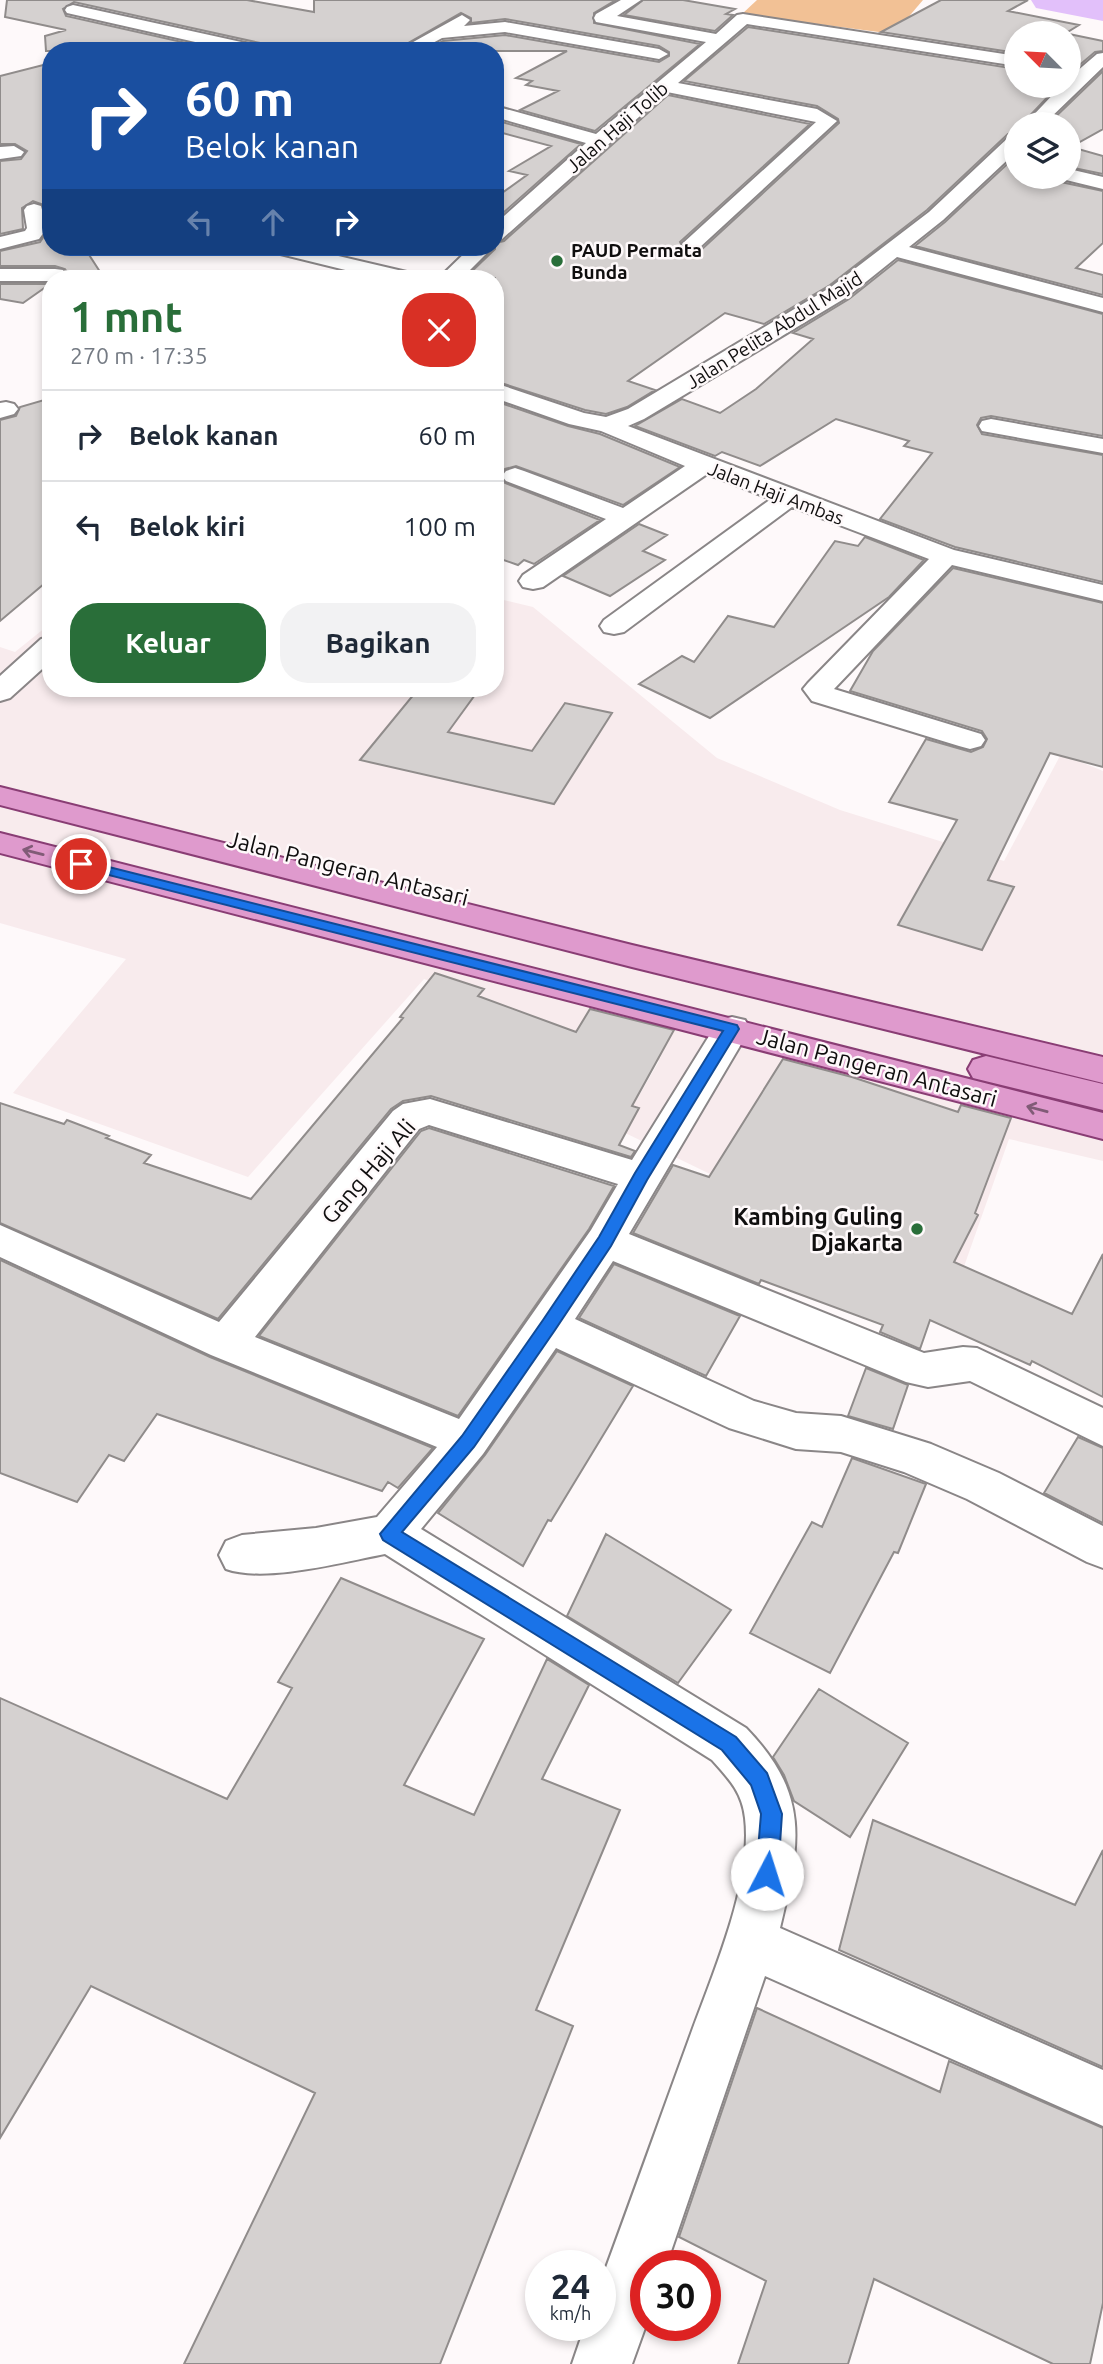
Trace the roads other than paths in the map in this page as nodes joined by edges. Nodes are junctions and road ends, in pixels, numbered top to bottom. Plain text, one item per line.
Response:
1 (633, 0) edge
2 (749, 0) edge
3 (482, 9) dead end
4 (73, 10) dead end
5 (740, 21) junction
6 (630, 25) junction
7 (439, 33) junction
8 (578, 36) dead end
9 (718, 39) junction
10 (221, 42) edge
11 (422, 42) edge
12 (659, 54) dead end
13 (1103, 58) edge
14 (1004, 59) edge
15 (1082, 69) edge
16 (663, 86) junction
17 (1056, 98) edge
18 (1044, 112) edge
19 (504, 114) edge
20 (600, 141) junction
21 (1004, 163) edge
22 (1081, 178) edge
23 (1103, 183) edge
24 (505, 198) dead end
25 (531, 204) junction
26 (39, 209) edge
27 (504, 227) edge
28 (0, 243) edge
29 (692, 244) dead end
30 (895, 250) junction
31 (312, 256) edge
32 (473, 256) edge
33 (370, 270) edge
34 (459, 270) edge
35 (0, 275) edge
36 (42, 275) edge
37 (1103, 305) edge
38 (504, 393) edge
39 (608, 425) junction
40 (991, 426) dead end
41 (1103, 446) edge
42 (704, 465) junction
43 (514, 476) dead end
44 (788, 498) junction
45 (626, 518) junction
46 (946, 556) junction
47 (533, 581) dead end
48 (1103, 593) edge
49 (614, 626) dead end
50 (42, 653) edge
51 (0, 692) edge
52 (970, 740) dead end
53 (0, 783) edge
54 (0, 796) edge
55 (0, 820) edge
56 (0, 844) edge
57 (732, 1029) junction
58 (1103, 1052) edge
59 (1103, 1070) edge
60 (1103, 1097) edge
61 (1103, 1126) edge
62 (641, 1177) junction
63 (0, 1240) edge
64 (605, 1241) junction
65 (549, 1325) junction
66 (226, 1343) junction
67 (1103, 1427) edge
68 (468, 1441) junction
69 (390, 1534) junction
70 (1103, 1548) edge
71 (242, 1555) dead end
72 (750, 1942) junction
73 (1103, 2098) edge
74 (602, 2364) edge

1 - 6 street
2 - 5 street
3 - 7 street
4 - 10 street
5 - 9 street, Jalan Haji Tolib
5 - 14 street
6 - 8 street
6 - 9 street
7 - 11 street
7 - 12 street
9 - 16 street, Jalan Haji Tolib
13 - 15 street
16 - 20 street, Jalan Haji Tolib
16 - 29 street
17 - 18 street
19 - 20 street
20 - 25 street, Jalan Haji Tolib
21 - 30 street, Jalan Pelita Abdul Majid
22 - 23 street
24 - 25 street
25 - 27 street, Jalan Haji Tolib
26 - 28 street
30 - 37 street
30 - 39 street, Jalan Pelita Abdul Majid
31 - 33 street
32 - 34 street
35 - 36 street
38 - 39 street
39 - 42 street, Jalan Haji Ambas
40 - 41 street
42 - 44 street, Jalan Haji Ambas
42 - 45 street
43 - 45 street
44 - 46 street, Jalan Haji Ambas
44 - 49 street
45 - 47 street
46 - 48 street, Jalan Haji Ambas
46 - 52 street
50 - 51 street
53 - 58 main road, Jalan Pangeran Antasari
54 - 59 main road
55 - 60 main road
57 -> 56 main road, Jalan Pangeran Antasari
61 -> 57 main road, Jalan Pangeran Antasari
57 - 62 street
62 - 64 street
62 - 66 street, Gang Haji Ali
63 - 66 street
64 - 65 street
64 - 67 street
65 - 68 street
65 - 70 street
66 - 68 street
68 - 69 street
69 - 71 street
69 - 72 street
72 - 73 street
72 - 74 street

